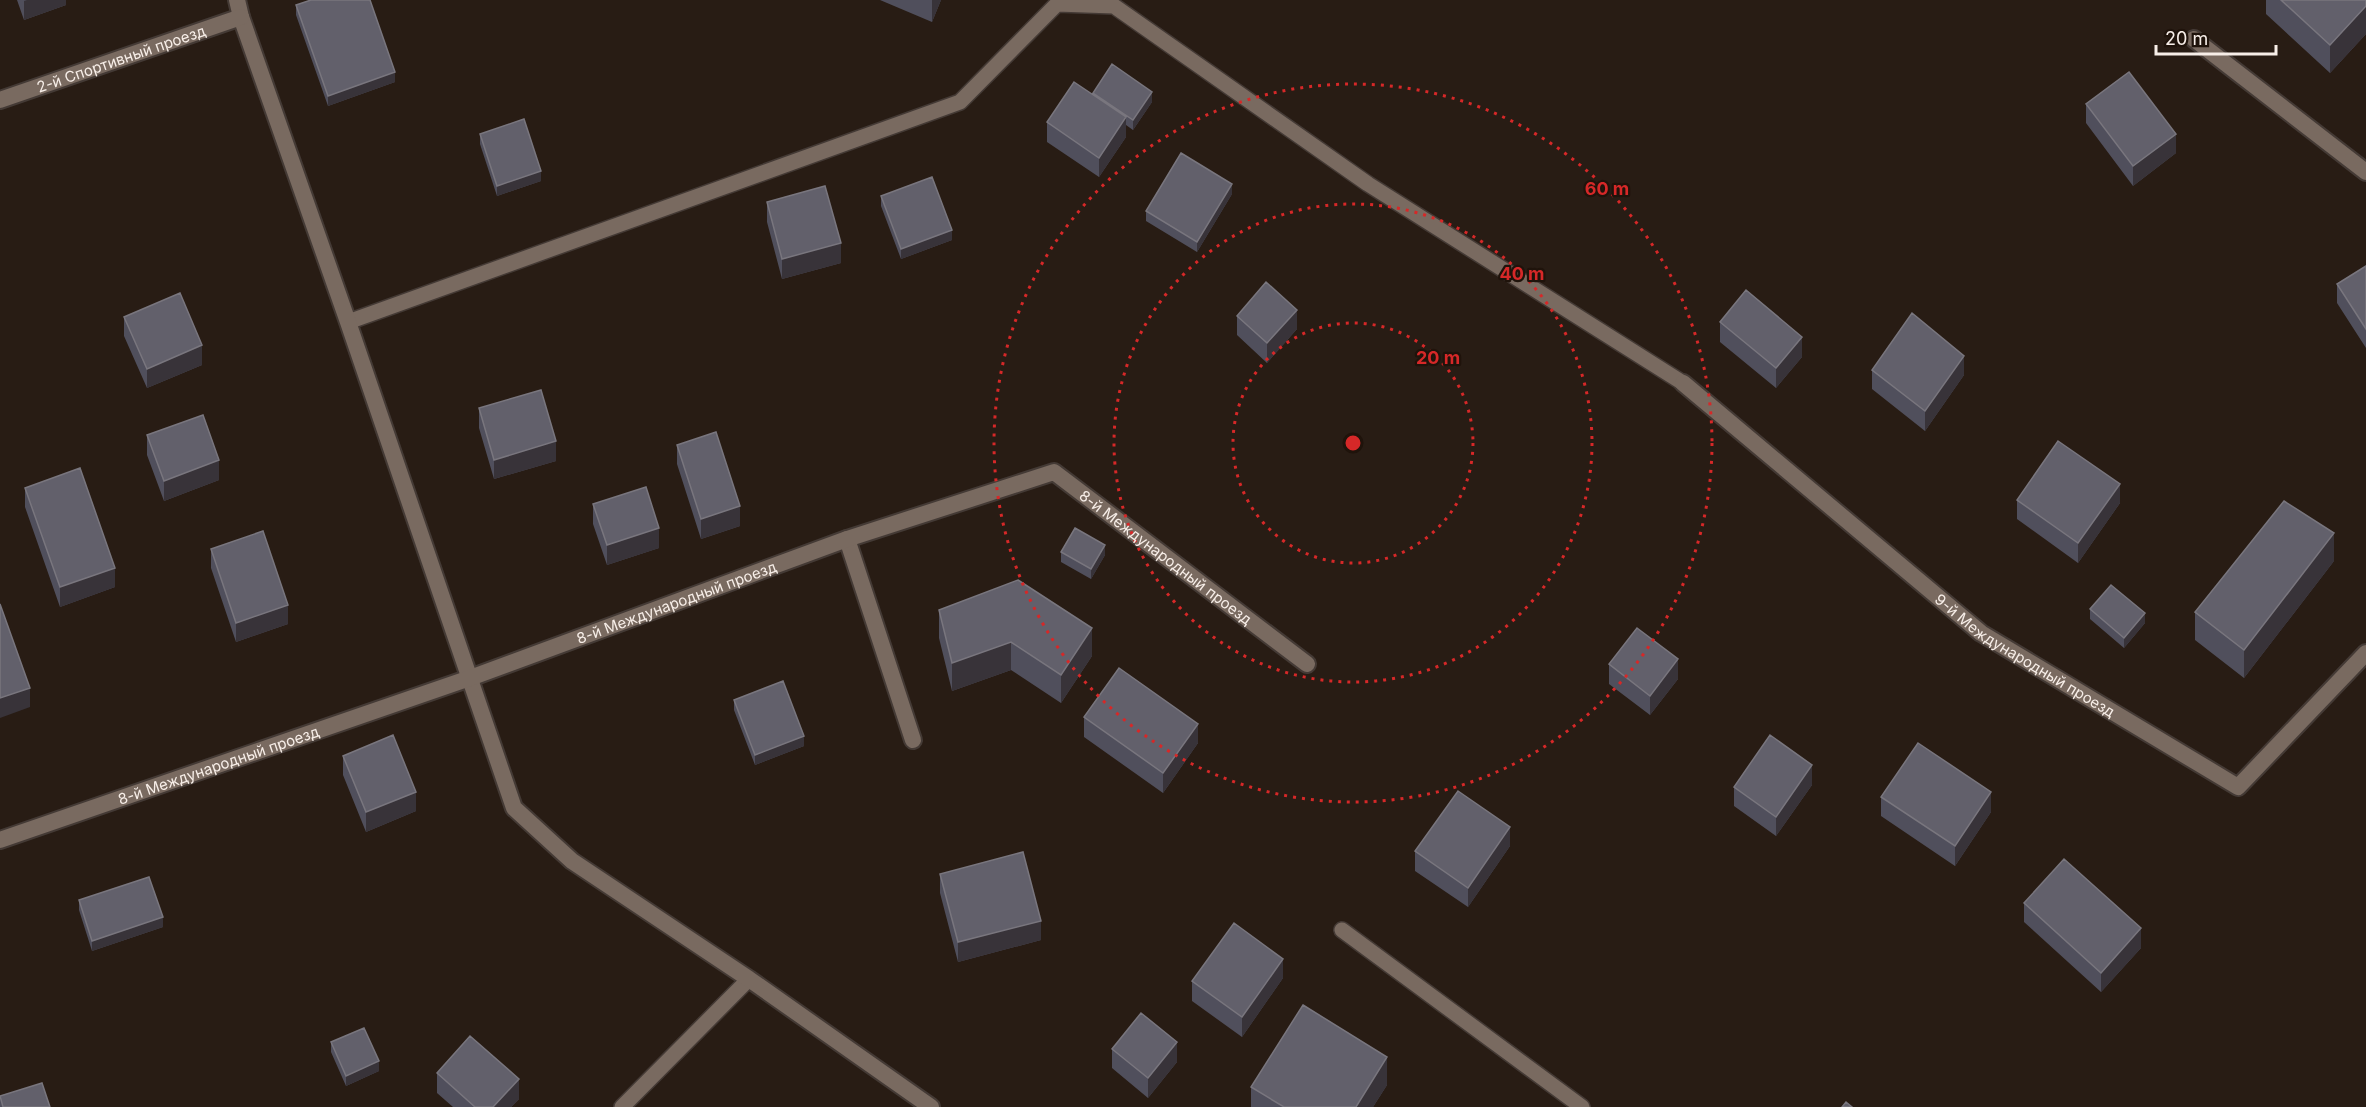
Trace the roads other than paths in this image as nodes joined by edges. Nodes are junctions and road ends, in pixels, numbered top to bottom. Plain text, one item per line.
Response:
1 (237, 0) edge
2 (241, 18) junction
3 (2194, 39) dead end
4 (0, 100) edge
5 (2366, 171) edge
6 (348, 322) junction
7 (1683, 383) joint
8 (847, 538) junction
9 (2366, 653) edge
10 (1307, 664) dead end
11 (470, 678) junction
12 (913, 740) dead end
13 (0, 840) edge
14 (1342, 930) dead end
15 (749, 979) junction
16 (622, 1107) edge
17 (931, 1107) edge
18 (1582, 1107) edge

1 - 2 street
2 - 4 street, 2-й Спортивный проезд
2 - 6 street
3 - 5 street
6 - 7 lane
6 - 11 street
7 - 9 street, 9-й Международный проезд
8 - 10 street, 8-й Международный проезд
8 - 11 street, 8-й Международный проезд
8 - 12 street
11 - 13 street, 8-й Международный проезд
11 - 15 street
14 - 18 lane
15 - 16 lane
15 - 17 street

